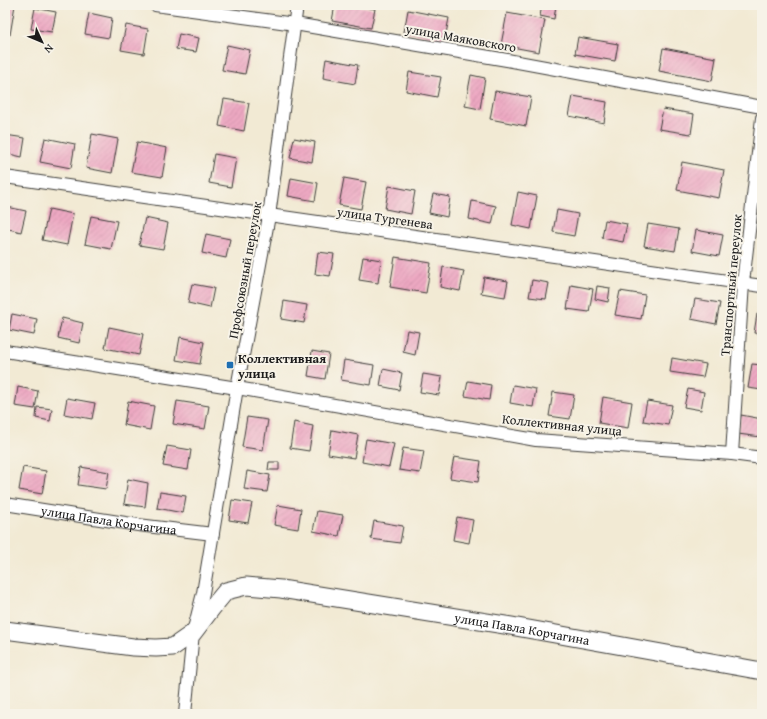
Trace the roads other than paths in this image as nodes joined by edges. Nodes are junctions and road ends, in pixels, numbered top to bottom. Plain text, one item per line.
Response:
1 (154, 5) edge
2 (297, 5) edge
3 (295, 24) junction
4 (762, 107) edge
5 (762, 118) edge
6 (5, 177) edge
7 (270, 216) junction
8 (743, 284) junction
9 (762, 286) edge
10 (5, 351) edge
11 (237, 388) junction
12 (732, 454) junction
13 (762, 458) edge
14 (5, 504) edge
15 (213, 534) junction
16 (5, 630) edge
17 (193, 633) junction
18 (762, 671) edge
19 (185, 714) edge

1 - 3 street, улица Маяковского
2 - 3 street, Профсоюзный переулок
3 - 4 street, улица Маяковского
3 - 7 street, Профсоюзный переулок
5 - 8 street, Транспортный переулок
6 - 7 street, улица Тургенева
7 - 8 street, улица Тургенева
7 - 11 street, Профсоюзный переулок
8 - 9 street, улица Тургенева
8 - 12 street, Транспортный переулок
10 - 11 street, Коллективная улица
11 - 12 street, Коллективная улица
11 - 15 street, Профсоюзный переулок
12 - 13 street, Коллективная улица
14 - 15 street, улица Павла Корчагина
15 - 17 street, Профсоюзный переулок
16 - 17 street, улица Павла Корчагина
17 - 18 street, улица Павла Корчагина
17 - 19 street, Профсоюзный переулок

